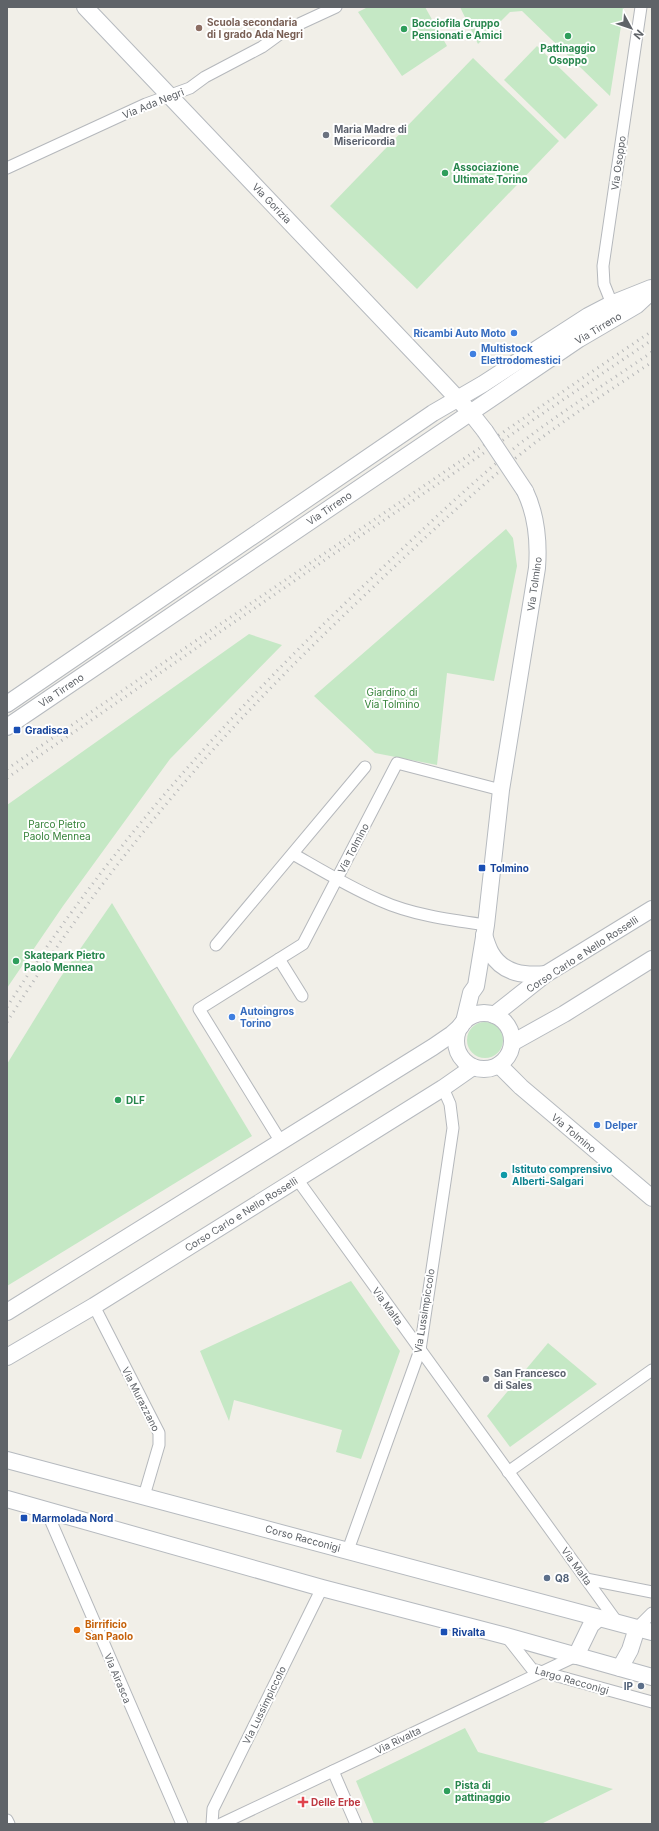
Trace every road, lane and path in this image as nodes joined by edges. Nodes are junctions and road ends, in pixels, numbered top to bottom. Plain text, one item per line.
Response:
1 (85, 7) edge
2 (336, 7) edge
3 (641, 7) edge
4 (169, 95) junction
5 (7, 168) edge
6 (652, 287) edge
7 (652, 291) edge
8 (615, 310) junction
9 (458, 399) junction
10 (470, 412) junction
11 (7, 704) edge
12 (7, 727) edge
13 (365, 767) dead end
14 (501, 790) junction
15 (293, 854) junction
16 (337, 879) junction
17 (652, 909) edge
18 (485, 930) junction
19 (216, 945) dead end
20 (279, 959) junction
21 (652, 959) edge
22 (546, 974) junction
23 (476, 986) junction
24 (302, 996) dead end
25 (492, 1014) junction
26 (462, 1024) junction
27 (512, 1043) junction
28 (499, 1065) junction
29 (473, 1067) junction
30 (443, 1088) junction
31 (281, 1142) junction
32 (296, 1179) junction
33 (652, 1198) edge
34 (94, 1306) junction
35 (7, 1312) edge
36 (420, 1350) junction
37 (7, 1357) edge
38 (652, 1370) edge
39 (7, 1460) edge
40 (508, 1472) junction
41 (144, 1496) junction
42 (7, 1499) edge
43 (46, 1510) junction
44 (348, 1550) junction
45 (586, 1579) junction
46 (322, 1588) junction
47 (652, 1592) edge
48 (652, 1613) edge
49 (599, 1618) junction
50 (617, 1622) junction
51 (644, 1630) edge
52 (506, 1636) junction
53 (576, 1656) junction
54 (620, 1668) junction
55 (539, 1672) junction
56 (652, 1677) edge
57 (652, 1702) edge
58 (333, 1771) junction
59 (7, 1820) edge
60 (9, 1824) edge
61 (182, 1824) edge
62 (212, 1824) edge
63 (221, 1824) edge
64 (356, 1824) edge

1 - 4 street, Via Gorizia
2 - 4 street, Via Ada Negri
3 - 8 street, Via Osoppo
4 - 5 street, Via Ada Negri
4 - 9 street, Via Gorizia
6 - 8 street, Via Tirreno
7 - 8 street, Via Tirreno
8 - 9 street, Via Tirreno
8 - 10 street, Via Tirreno
9 - 10 street, Via Tolmino
9 - 11 street, Via Tirreno
10 - 12 street, Via Tirreno
10 - 14 street, Via Tolmino, bridge
13 - 15 street
14 - 16 street, Via Tolmino
14 - 18 street, Via Tolmino
15 - 16 street, Via Tolmino
15 - 19 street
16 - 18 street, Via Tolmino
16 - 20 street
17 - 22 street, Corso Carlo e Nello Rosselli
18 - 22 street
18 - 23 street, Via Tolmino
20 - 24 street
20 - 31 street
21 - 27 street
22 - 25 street, Corso Carlo e Nello Rosselli
23 - 25 street
23 - 26 street, Via Tolmino
25 - 26 street
25 - 27 street
26 - 29 street
26 - 31 street
27 - 28 street
28 - 29 street
28 - 33 street, Via Tolmino
29 - 30 street, Corso Carlo e Nello Rosselli
30 - 32 street, Corso Carlo e Nello Rosselli
30 - 36 street, Via Lussimpiccolo
31 - 35 street
32 - 34 street, Corso Carlo e Nello Rosselli
32 - 36 street, Via Malta
34 - 37 street, Corso Carlo e Nello Rosselli
34 - 41 street, Via Murazzano
36 - 40 street, Via Malta
36 - 44 street, Via Lussimpiccolo
38 - 40 street
39 - 41 street, Corso Racconigi
40 - 45 street, Via Malta
41 - 44 street, Corso Racconigi
42 - 43 street
43 - 46 street
43 - 61 street, Via Airasca
44 - 49 street, Corso Racconigi
45 - 47 street
45 - 50 street, Via Malta
46 - 52 street
46 - 62 street, Via Lussimpiccolo
48 - 51 street
49 - 50 street, Corso Racconigi
49 - 53 street
50 - 51 street, Corso Racconigi
51 - 54 street
52 - 53 street
52 - 55 street, Largo Racconigi
53 - 54 street
53 - 55 street, Via Rivalta
54 - 56 street
55 - 57 street, Largo Racconigi
55 - 58 street, Via Rivalta
58 - 63 street, Via Rivalta
58 - 64 street
59 - 60 street

